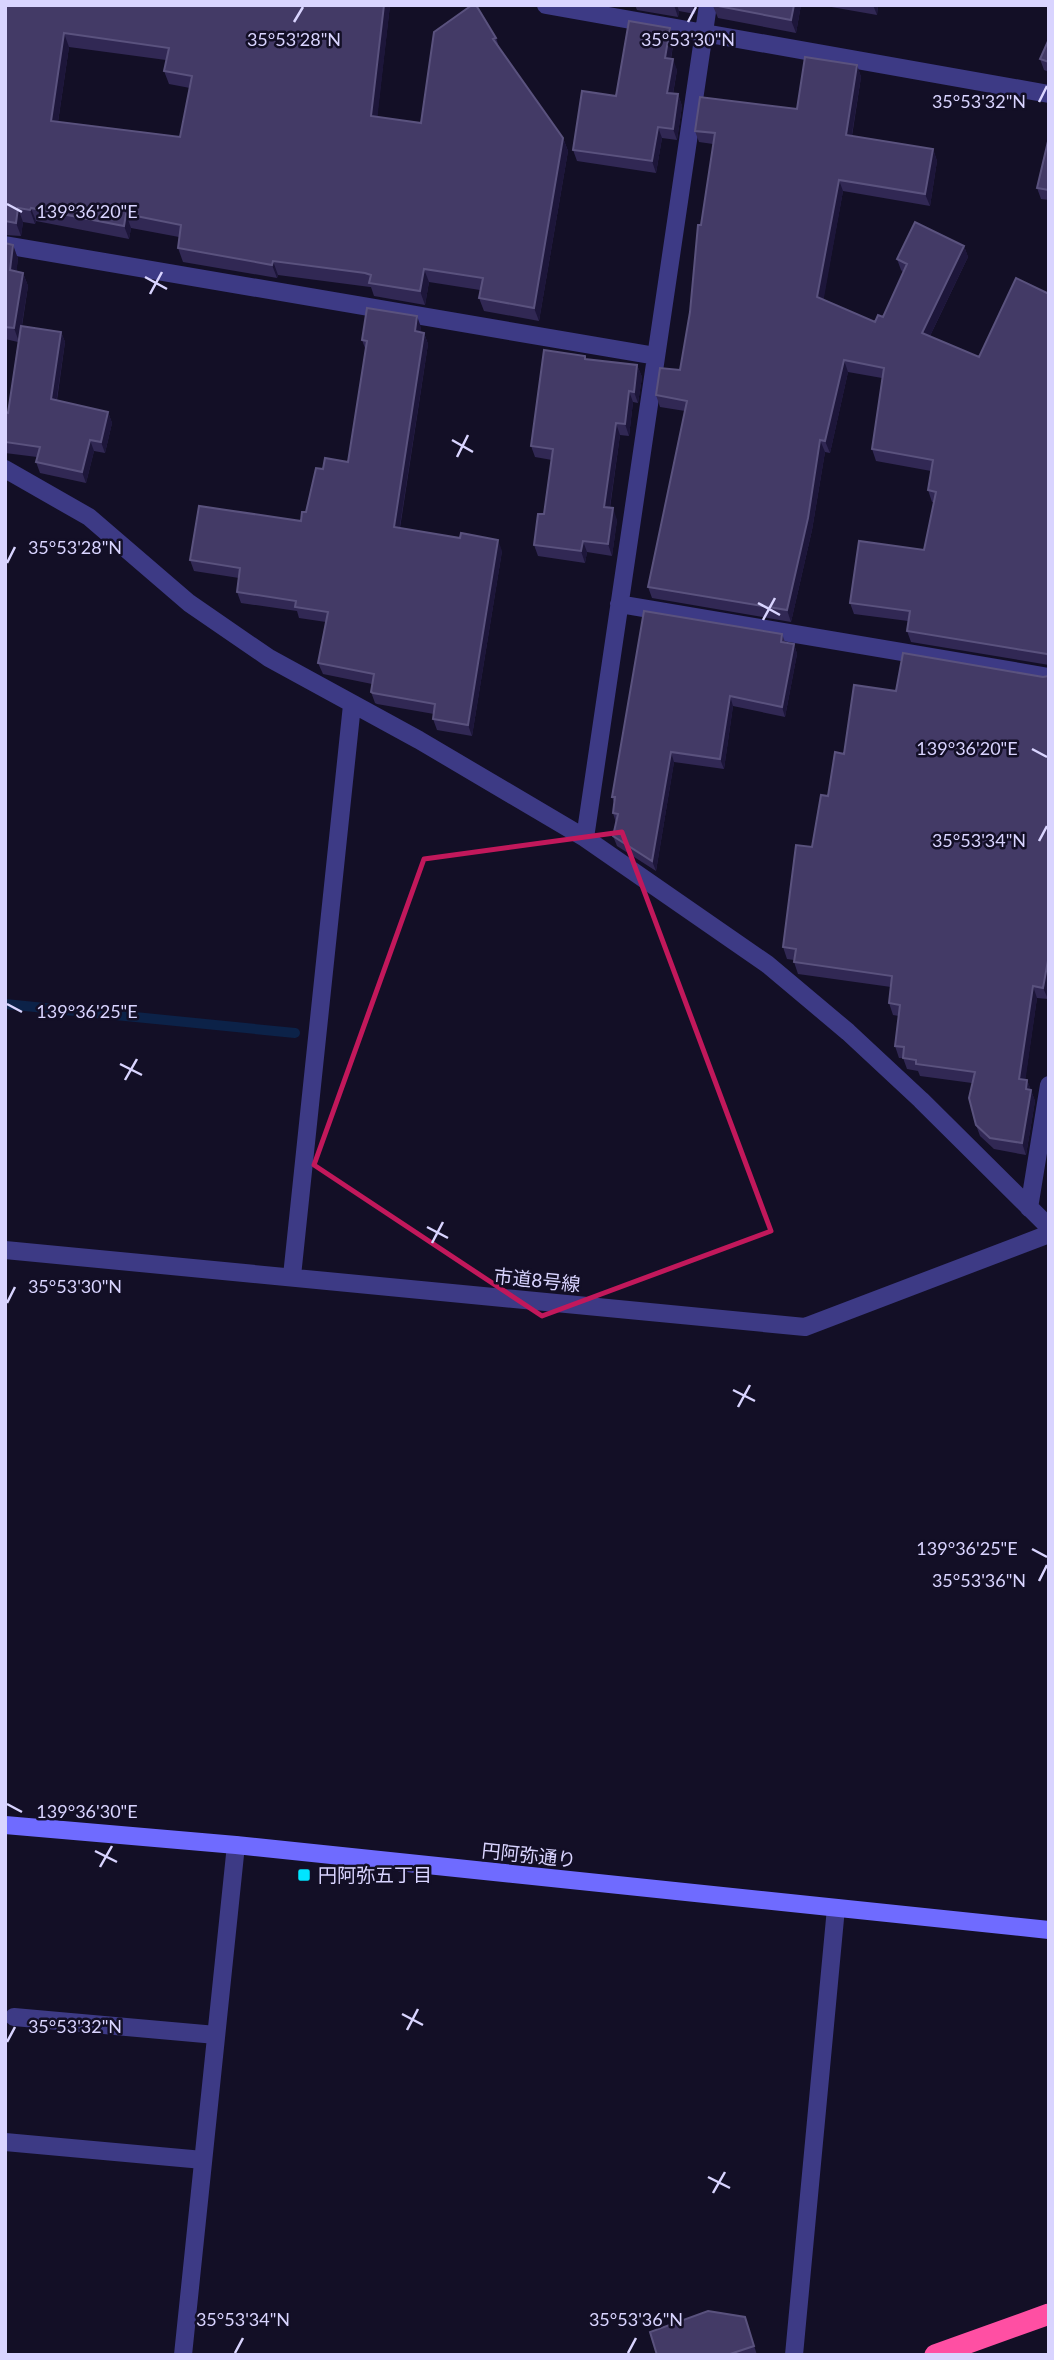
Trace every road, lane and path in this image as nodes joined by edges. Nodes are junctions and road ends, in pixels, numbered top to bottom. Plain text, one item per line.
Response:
1 (546, 5) edge
2 (708, 5) edge
3 (703, 32) junction
4 (1049, 94) edge
5 (5, 246) edge
6 (656, 356) junction
7 (5, 469) edge
8 (618, 604) junction
9 (1049, 677) edge
10 (352, 705) junction
11 (585, 838) junction
12 (1049, 1085) edge
13 (1029, 1208) junction
14 (1049, 1227) edge
15 (1049, 1234) edge
16 (5, 1250) edge
17 (292, 1276) junction
18 (5, 1825) edge
19 (236, 1845) junction
20 (836, 1908) junction
21 (1049, 1930) edge
22 (14, 2017) dead end
23 (216, 2035) junction
24 (5, 2142) edge
25 (203, 2160) junction
26 (1049, 2314) edge
27 (183, 2355) edge
28 (794, 2355) edge
29 (935, 2355) edge

1 - 3 street
2 - 3 street
3 - 4 street
3 - 6 street
5 - 6 street
6 - 8 street
7 - 10 street
8 - 9 street
8 - 11 street
10 - 11 street
10 - 17 street
11 - 13 street
12 - 13 street
13 - 14 street
15 - 17 street, 市道8号線
16 - 17 street, 市道8号線
18 - 19 street, 円阿弥通り
19 - 20 street, 円阿弥通り
19 - 23 street
20 - 21 street, 円阿弥通り
20 - 28 street
22 - 23 street
23 - 25 street
24 - 25 street
25 - 27 street
26 - 29 highway

